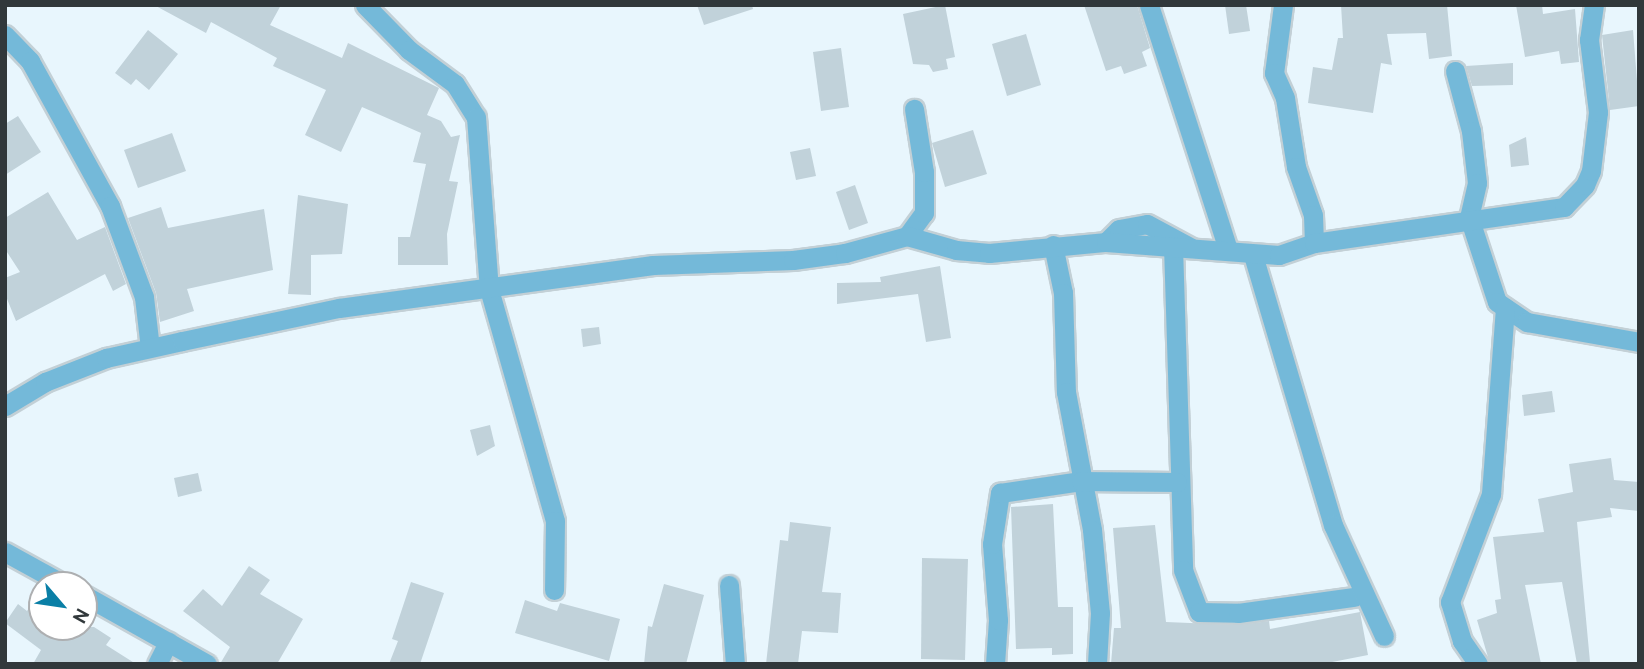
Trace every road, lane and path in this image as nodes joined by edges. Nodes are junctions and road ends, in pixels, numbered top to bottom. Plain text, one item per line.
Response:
1 (365, 5) edge
2 (1149, 5) edge
3 (1283, 5) edge
4 (1594, 5) edge
5 (5, 35) edge
6 (1455, 71) dead end
7 (914, 109) dead end
8 (1469, 217) junction
9 (907, 236) junction
10 (1314, 243) junction
11 (1053, 245) junction
12 (1182, 246) junction
13 (1228, 250) junction
14 (1253, 255) junction
15 (489, 289) junction
16 (1505, 308) junction
17 (1639, 342) edge
18 (150, 348) junction
19 (5, 406) edge
20 (1081, 481) junction
21 (1177, 482) junction
22 (5, 552) edge
23 (40, 571) edge
24 (729, 585) dead end
25 (554, 590) dead end
26 (1354, 597) dead end
27 (98, 603) edge
28 (1384, 636) dead end
29 (168, 642) junction
30 (157, 664) edge
31 (207, 664) edge
32 (735, 664) edge
33 (995, 664) edge
34 (1097, 664) edge
35 (1478, 664) edge

1 - 15 street
2 - 13 street
3 - 10 street
4 - 8 street
5 - 18 street
6 - 8 street
7 - 9 street
8 - 10 street
8 - 16 street
9 - 11 street
9 - 15 street
10 - 14 street
11 - 12 street
11 - 20 street
12 - 13 street
12 - 21 street
13 - 14 street
14 - 28 street
15 - 18 street
15 - 25 street
16 - 17 street
16 - 35 street
18 - 19 street
20 - 21 street
20 - 33 street
20 - 34 street
21 - 26 street
22 - 23 street
24 - 32 street
27 - 29 street
29 - 30 street
29 - 31 street

